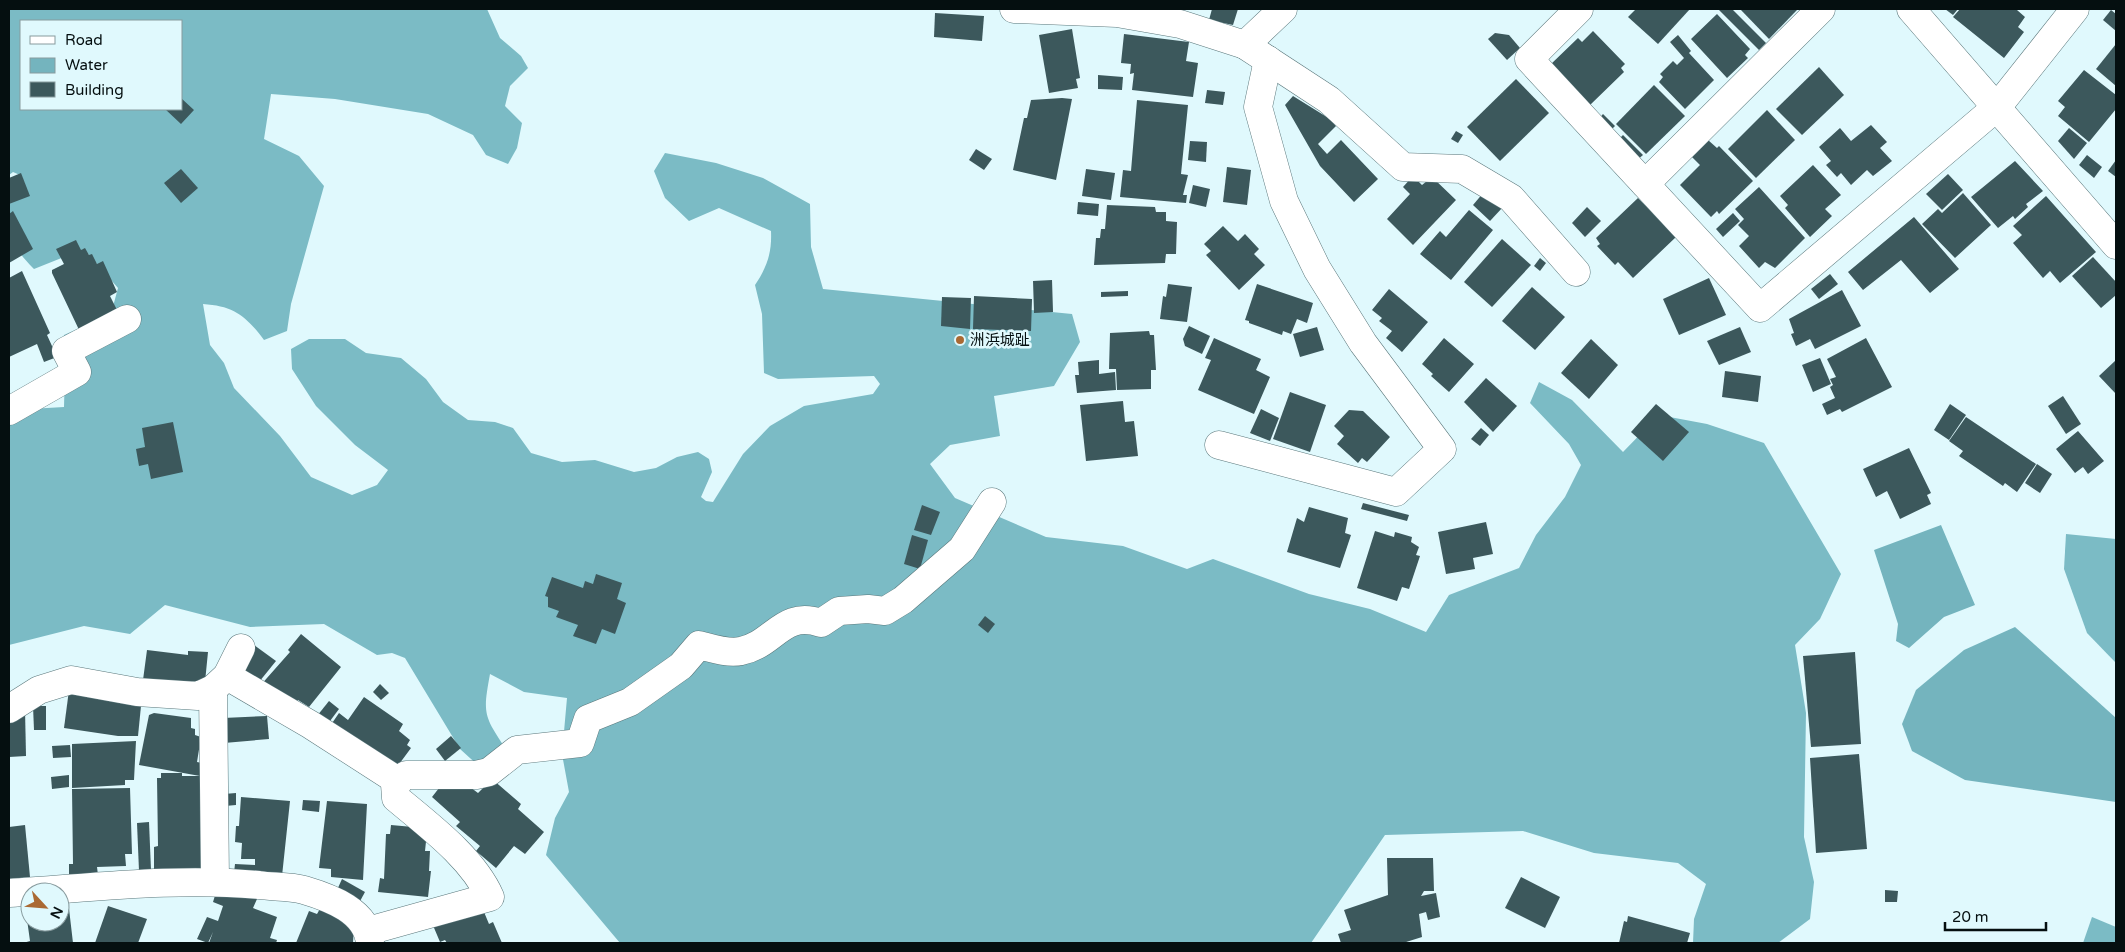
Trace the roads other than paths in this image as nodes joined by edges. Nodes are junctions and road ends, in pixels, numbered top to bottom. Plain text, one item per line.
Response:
1 (1014, 9) edge
2 (1283, 9) edge
3 (1579, 9) edge
4 (1821, 9) edge
5 (1911, 9) edge
6 (2075, 9) edge
7 (1245, 45) junction
8 (1268, 60) junction
9 (1998, 106) junction
10 (1645, 184) junction
11 (2116, 245) edge
12 (1576, 272) dead end
13 (127, 319) dead end
14 (9, 410) edge
15 (1219, 446) dead end
16 (992, 502) dead end
17 (241, 648) dead end
18 (220, 682) junction
19 (9, 709) edge
20 (398, 781) junction
21 (215, 881) junction
22 (9, 893) edge
23 (369, 937) edge

1 - 7 street
2 - 7 street
3 - 10 street
4 - 10 street
5 - 9 street
6 - 9 street
7 - 8 street
8 - 12 street
8 - 15 street
9 - 10 street
9 - 11 street
13 - 14 street
16 - 20 street
17 - 18 street
18 - 19 street
18 - 20 street
18 - 21 street
20 - 23 street
21 - 22 street
21 - 23 street

